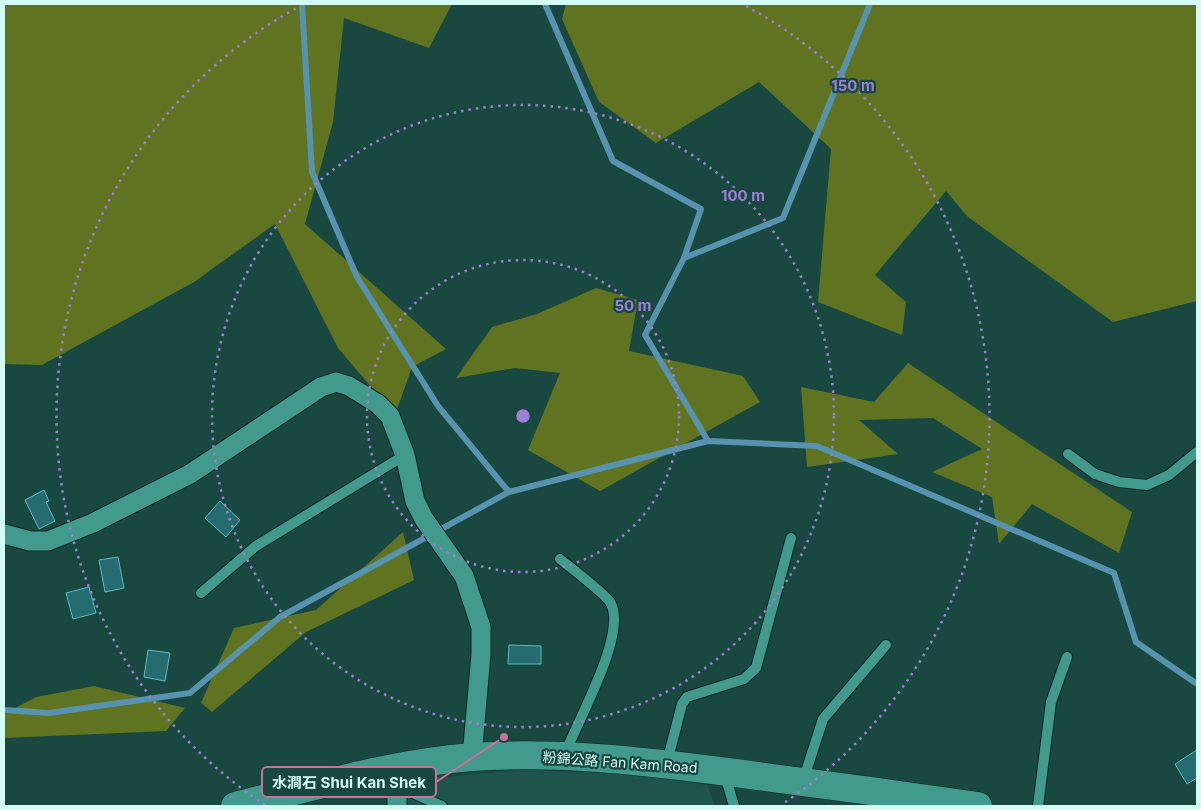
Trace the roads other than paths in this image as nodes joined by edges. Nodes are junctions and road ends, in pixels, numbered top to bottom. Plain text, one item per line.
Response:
1 (1197, 452) edge
2 (1068, 454) dead end
3 (405, 455) junction
4 (4, 534) edge
5 (791, 538) dead end
6 (560, 559) dead end
7 (201, 593) dead end
8 (886, 645) dead end
9 (1066, 657) dead end
10 (565, 755) junction
11 (472, 758) junction
12 (667, 763) junction
13 (724, 771) junction
14 (397, 777) junction
15 (803, 782) junction
16 (235, 806) edge
17 (397, 806) edge
18 (442, 806) edge
19 (734, 806) edge
20 (978, 806) edge
21 (1038, 806) edge

1 - 2 lane
3 - 4 street
3 - 7 lane
3 - 11 street
5 - 12 lane
6 - 10 lane
8 - 15 lane
9 - 21 lane
10 - 11 main road, 粉錦公路 Fan Kam Road
10 - 12 main road, 粉錦公路 Fan Kam Road
11 - 14 main road, 粉錦公路 Fan Kam Road
12 - 13 main road, 粉錦公路 Fan Kam Road
13 - 15 main road, 粉錦公路 Fan Kam Road
13 - 19 lane
14 - 16 main road, 粉錦公路 Fan Kam Road
14 - 17 street
14 - 18 lane
15 - 20 main road, 粉錦公路 Fan Kam Road

